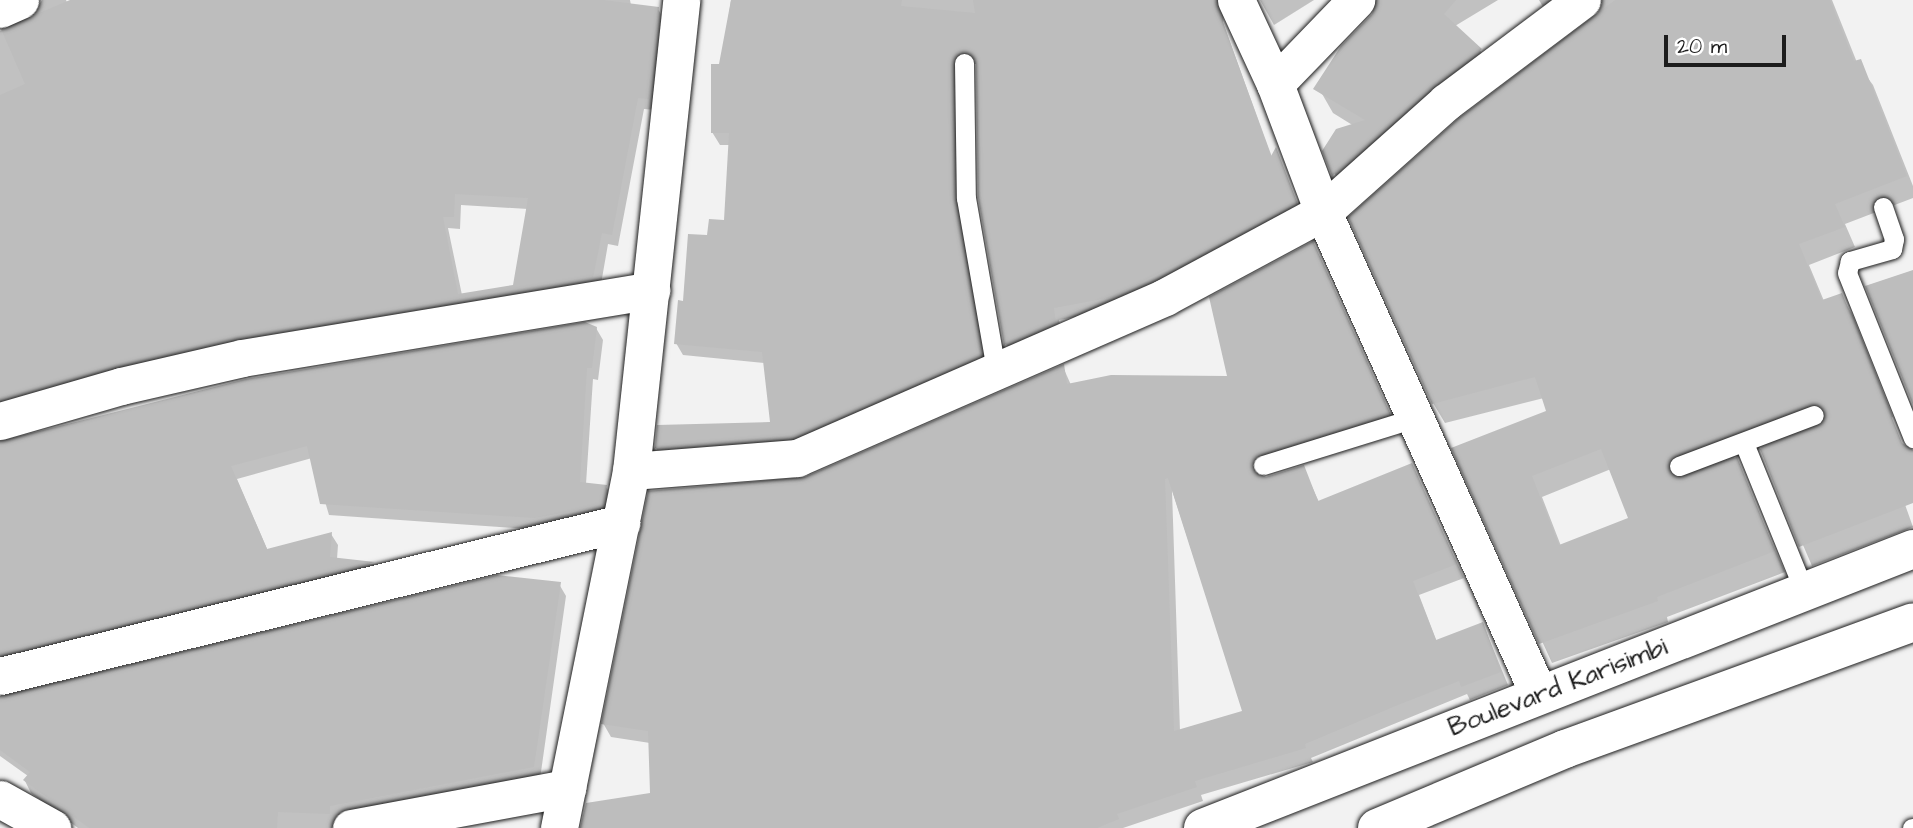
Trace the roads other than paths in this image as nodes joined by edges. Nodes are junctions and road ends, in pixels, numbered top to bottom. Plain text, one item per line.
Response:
1 (20, 0) edge
2 (681, 0) edge
3 (1236, 0) edge
4 (1356, 0) edge
5 (1582, 0) edge
6 (0, 9) edge
7 (964, 63) dead end
8 (1275, 84) junction
9 (1883, 207) dead end
10 (1323, 212) junction
11 (651, 290) junction
12 (996, 370) junction
13 (1814, 415) dead end
14 (1415, 418) junction
15 (0, 421) edge
16 (1913, 438) edge
17 (1744, 443) junction
18 (1263, 465) dead end
19 (1679, 466) dead end
20 (631, 471) junction
21 (621, 523) junction
22 (1913, 549) edge
23 (1804, 591) junction
24 (1913, 622) edge
25 (0, 676) edge
26 (1539, 695) junction
27 (567, 788) junction
28 (0, 799) edge
29 (51, 828) edge
30 (351, 828) edge
31 (559, 828) edge
32 (1203, 828) edge
33 (1377, 828) edge

1 - 6 street
2 - 11 street
3 - 8 street
4 - 8 street
5 - 10 street
7 - 12 lane
8 - 10 street
9 - 16 lane
10 - 12 street
10 - 14 street
11 - 15 street
11 - 20 street
12 - 20 street
13 - 17 lane
14 - 18 lane
14 - 26 street
17 - 19 lane
17 - 23 lane
20 - 21 street
21 - 25 street
21 - 27 street
22 - 23 main road, Boulevard Karisimbi
23 - 26 main road, Boulevard Karisimbi
24 - 33 main road
26 - 32 main road, Boulevard Karisimbi
27 - 30 street
27 - 31 street
28 - 29 street

